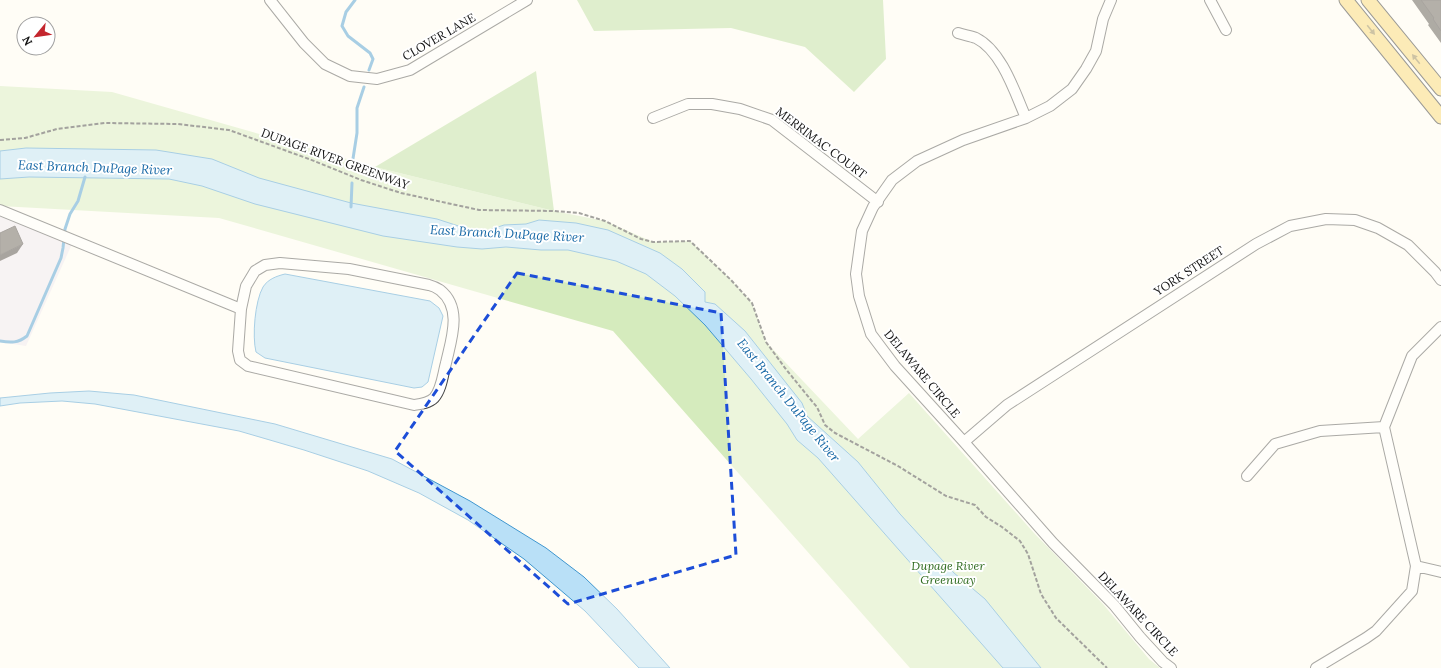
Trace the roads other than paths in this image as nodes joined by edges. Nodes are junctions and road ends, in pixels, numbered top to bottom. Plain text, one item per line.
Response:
1 (270, 0) edge
2 (526, 0) edge
3 (1112, 0) edge
4 (1210, 0) edge
5 (1346, 0) edge
6 (1368, 0) edge
7 (1226, 30) dead end
8 (958, 33) dead end
9 (1441, 90) edge
10 (1441, 117) edge
11 (653, 118) dead end
12 (1026, 118) junction
13 (878, 202) junction
14 (0, 210) edge
15 (1441, 280) edge
16 (241, 309) junction
17 (1441, 327) edge
18 (1384, 427) junction
19 (964, 442) junction
20 (1247, 476) dead end
21 (1416, 566) junction
22 (1441, 572) edge
23 (1171, 668) edge
24 (1316, 668) edge

1 - 2 street, CLOVER LANE
3 - 12 street, DELAWARE CIRCLE
4 - 7 street
5 -> 10 main road
9 -> 6 main road
8 - 12 street
11 - 13 street, MERRIMAC COURT
12 - 13 street, DELAWARE CIRCLE
13 - 19 street, DELAWARE CIRCLE
14 - 16 street
15 - 19 street, YORK STREET
16 - 16 street
17 - 18 street
18 - 20 street
18 - 21 street
19 - 23 street, DELAWARE CIRCLE
21 - 22 street
21 - 24 street

